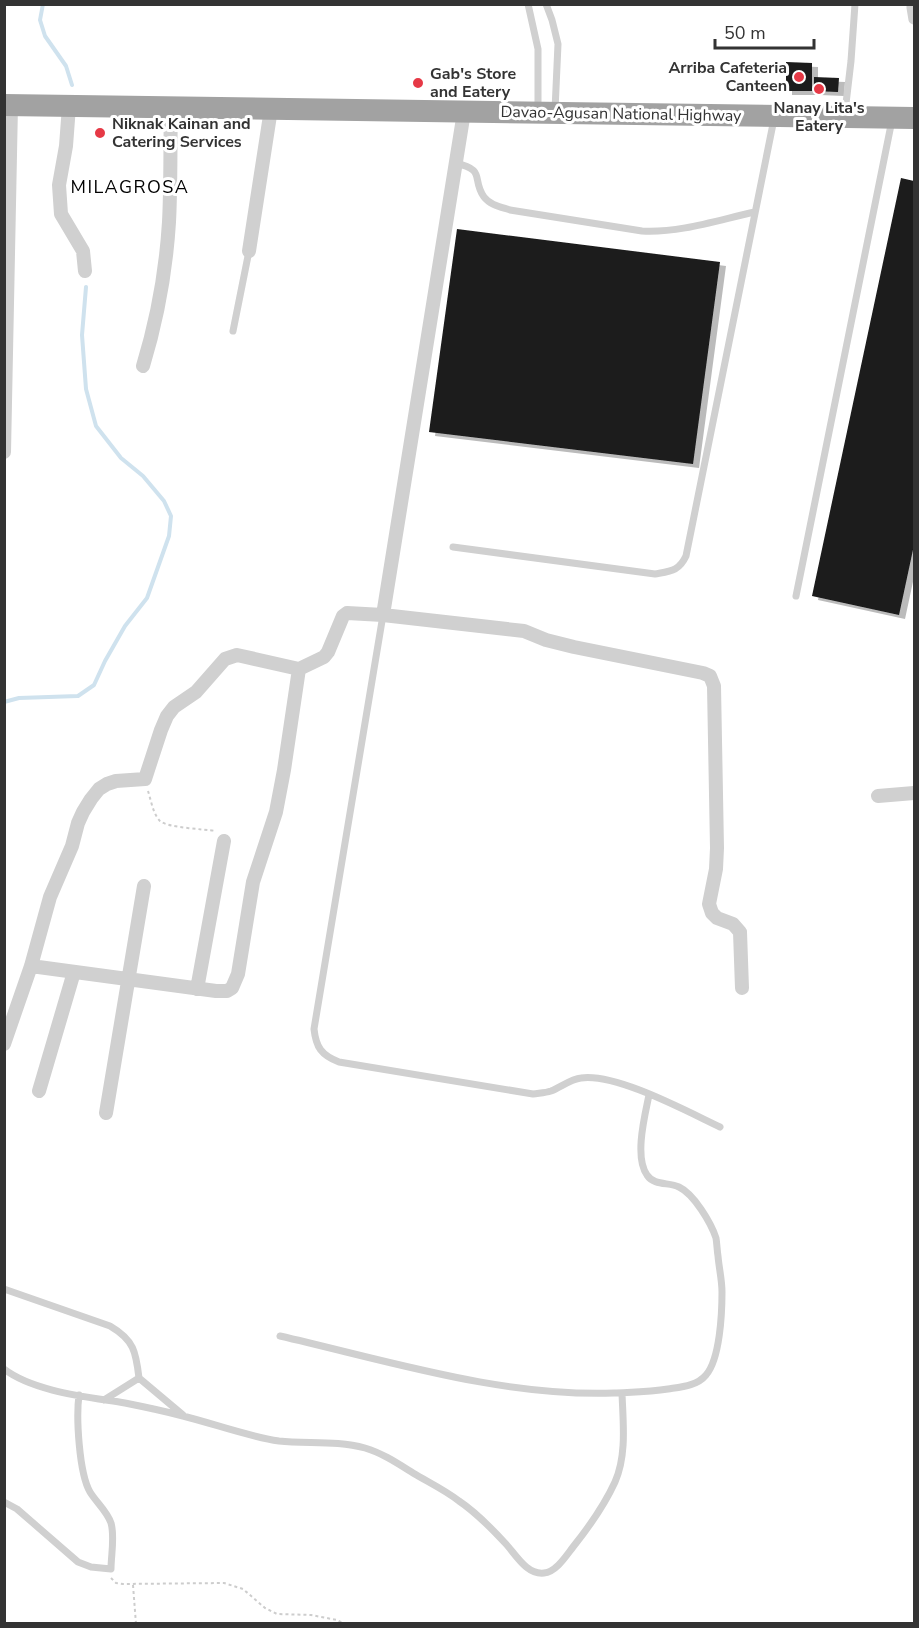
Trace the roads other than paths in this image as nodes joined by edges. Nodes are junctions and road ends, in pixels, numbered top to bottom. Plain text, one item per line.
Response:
1 (528, 4) edge
2 (546, 4) edge
3 (855, 4) edge
4 (910, 4) edge
5 (915, 21) edge
6 (8, 105) edge
7 (69, 106) junction
8 (171, 108) junction
9 (271, 109) junction
10 (464, 112) junction
11 (546, 113) junction
12 (775, 116) junction
13 (844, 117) junction
14 (904, 118) edge
15 (455, 164) junction
16 (755, 212) junction
17 (249, 251) joint
18 (84, 271) dead end
19 (233, 332) dead end
20 (144, 366) dead end
21 (4, 452) edge
22 (453, 547) dead end
23 (796, 596) dead end
24 (383, 615) junction
25 (299, 669) junction
26 (915, 794) edge
27 (878, 796) dead end
28 (224, 841) road end
29 (144, 886) dead end
30 (31, 966) junction
31 (74, 972) junction
32 (129, 980) junction
33 (742, 988) dead end
34 (197, 989) junction
35 (4, 1044) edge
36 (39, 1091) dead end
37 (649, 1095) junction
38 (106, 1113) dead end
39 (720, 1126) dead end
40 (4, 1289) edge
41 (280, 1336) dead end
42 (4, 1369) edge
43 (140, 1378) junction
44 (622, 1393) junction
45 (79, 1395) junction
46 (104, 1400) junction
47 (185, 1416) junction
48 (4, 1502) edge

1 - 11 lane
2 - 11 lane
3 - 13 lane
4 - 5 lane
6 - 7 highway, Davao-Agusan National Highway
6 - 21 street
7 - 8 highway, Davao-Agusan National Highway
7 - 18 street
8 - 9 highway, Davao-Agusan National Highway
8 - 20 street
9 - 10 highway, Davao-Agusan National Highway
9 - 17 street
10 - 11 highway, Davao-Agusan National Highway
10 - 15 street
11 - 12 highway, Davao-Agusan National Highway
12 - 13 highway, Davao-Agusan National Highway
12 - 16 lane
13 - 14 highway, Davao-Agusan National Highway
14 - 23 lane
15 - 16 lane
15 - 24 street
16 - 22 lane
17 - 19 lane
24 - 25 street
24 - 33 street
24 - 37 lane
25 - 30 street
25 - 34 street
26 - 27 street
28 - 34 street
29 - 32 street
30 - 31 street
30 - 35 street
31 - 32 street
31 - 36 street
32 - 34 street
32 - 38 street
37 - 39 lane
37 - 44 lane
40 - 43 lane
41 - 44 lane
42 - 45 lane
43 - 46 lane
43 - 47 lane
44 - 47 lane
45 - 46 lane
45 - 48 lane
46 - 47 lane

